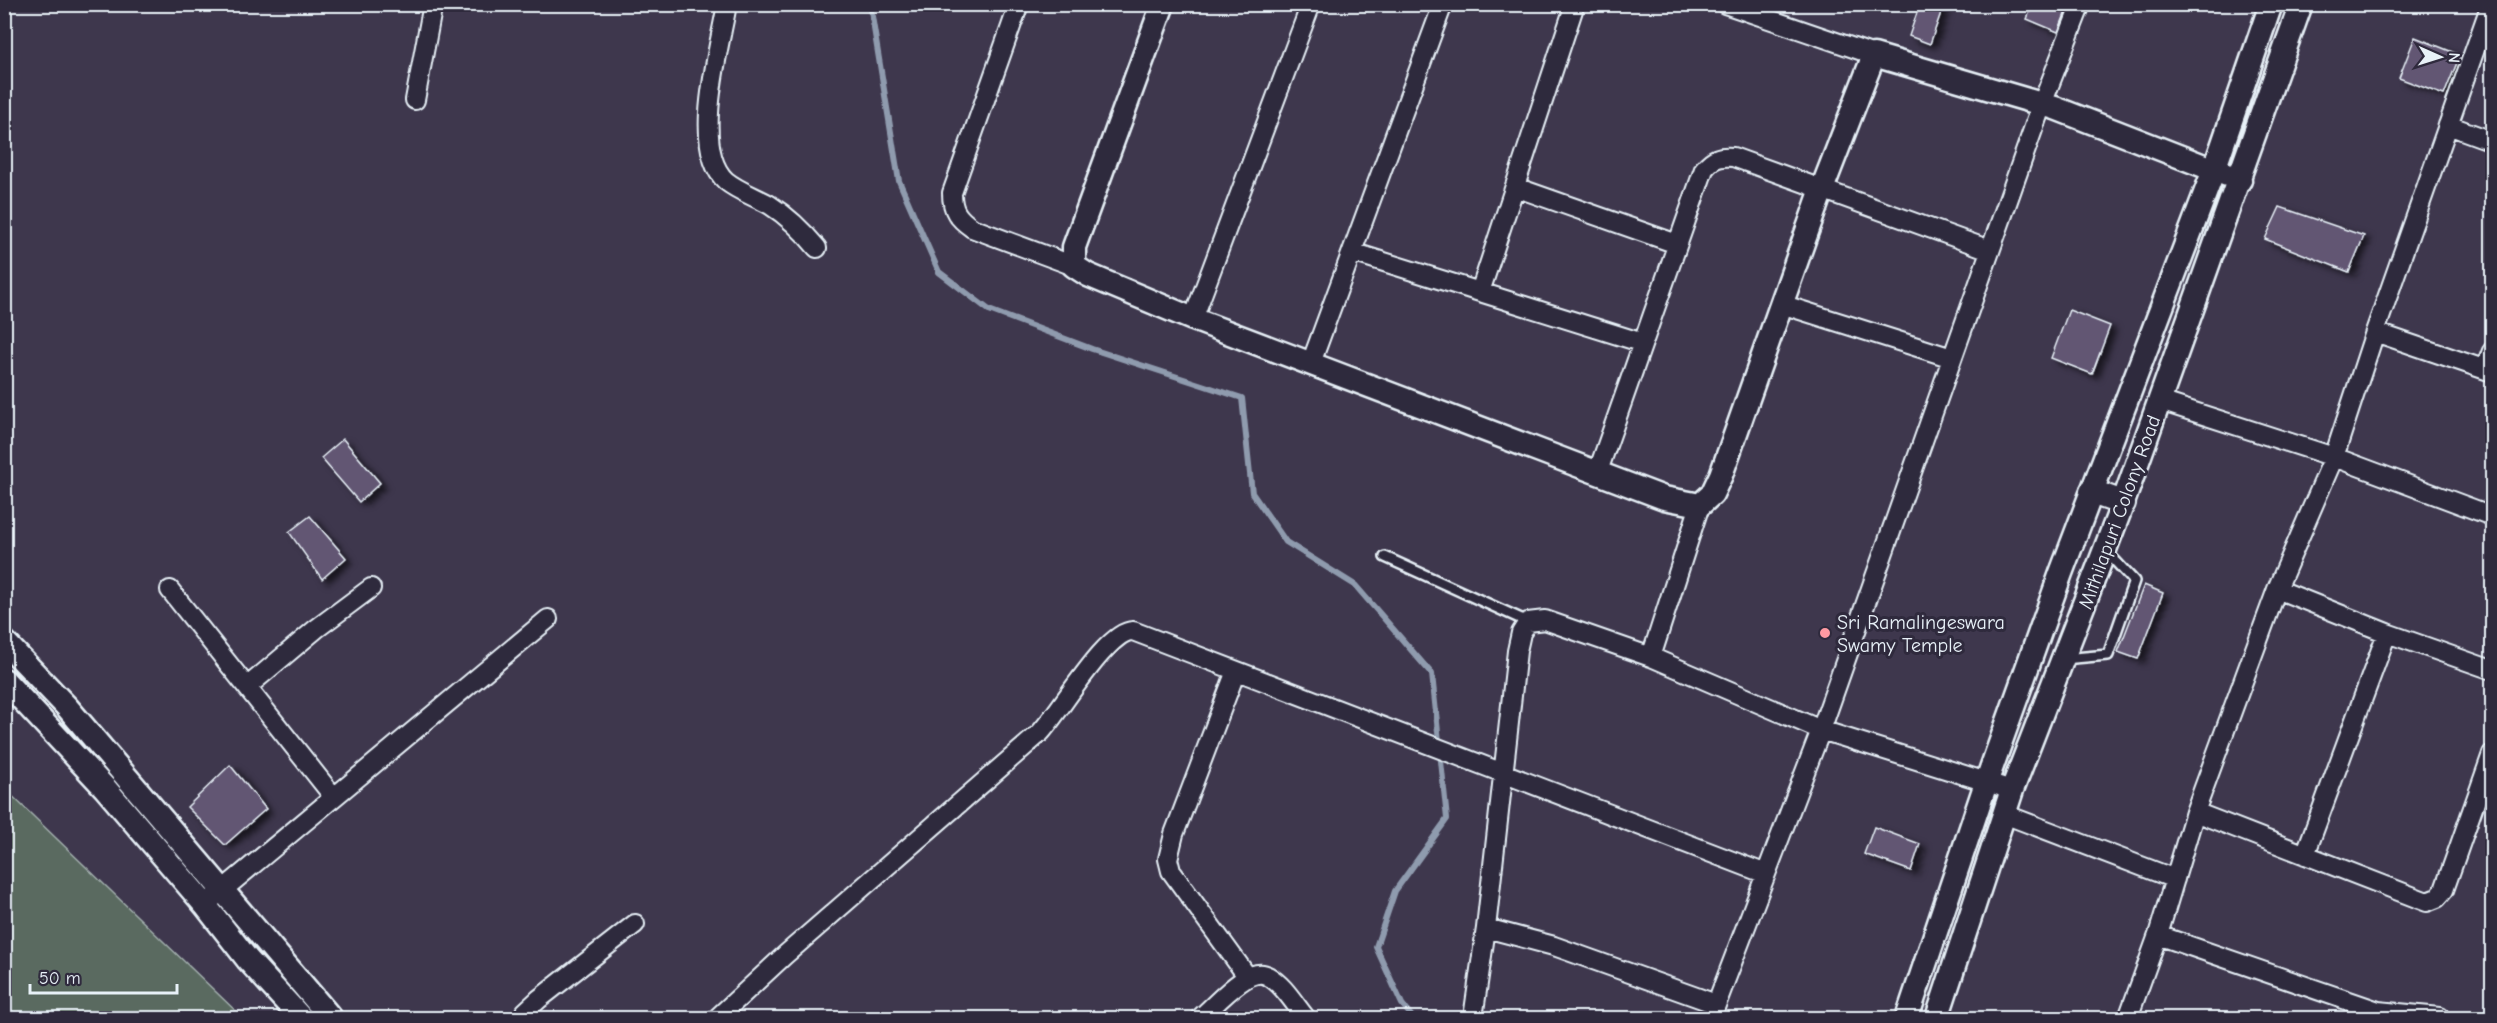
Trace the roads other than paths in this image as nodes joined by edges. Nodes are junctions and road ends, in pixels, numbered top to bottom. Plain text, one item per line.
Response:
1 (433, 4) edge
2 (728, 4) edge
3 (1019, 4) edge
4 (1163, 4) edge
5 (1311, 4) edge
6 (1443, 4) edge
7 (1575, 4) edge
8 (1725, 4) edge
9 (2081, 4) edge
10 (2271, 4) edge
11 (2301, 4) edge
12 (1771, 12) edge
13 (2489, 17) edge
14 (1874, 55) junction
15 (415, 100) dead end
16 (2042, 104) junction
17 (2448, 125) junction
18 (2493, 141) edge
19 (2214, 170) junction
20 (2240, 180) junction
21 (1515, 187) junction
22 (1822, 189) junction
23 (1677, 244) junction
24 (817, 248) dead end
25 (1990, 250) junction
26 (1352, 252) junction
27 (1074, 266) junction
28 (1480, 292) junction
29 (1781, 304) junction
30 (1193, 318) junction
31 (2375, 332) junction
32 (1643, 343) junction
33 (2493, 351) edge
34 (1952, 358) junction
35 (1311, 363) junction
36 (2489, 371) edge
37 (2160, 401) junction
38 (2334, 457) junction
39 (1598, 471) junction
40 (2092, 492) junction
41 (2123, 504) junction
42 (1700, 505) junction
43 (2493, 516) edge
44 (2106, 550) junction
45 (1385, 556) dead end
46 (371, 588) dead end
47 (2277, 589) junction
48 (170, 590) dead end
49 (548, 619) dead end
50 (1528, 622) junction
51 (2387, 633) junction
52 (4, 641) edge
53 (1652, 657) junction
54 (2063, 659) junction
55 (2493, 670) edge
56 (1236, 672) junction
57 (4, 680) edge
58 (247, 687) junction
59 (1821, 730) junction
60 (2493, 754) edge
61 (1503, 773) junction
62 (1986, 783) junction
63 (2012, 790) junction
64 (333, 796) junction
65 (2195, 812) junction
66 (2004, 814) junction
67 (2305, 855) junction
68 (1766, 874) junction
69 (2175, 879) junction
70 (222, 890) junction
71 (205, 905) junction
72 (635, 924) dead end
73 (1486, 928) junction
74 (2158, 935) junction
75 (1247, 976) junction
76 (1713, 1011) edge
77 (2440, 1017) dead end
78 (301, 1018) edge
79 (331, 1018) edge
80 (524, 1018) edge
81 (717, 1018) edge
82 (1200, 1018) edge
83 (1306, 1018) edge
84 (1473, 1018) edge
85 (1907, 1018) edge
86 (1937, 1018) edge
87 (2128, 1018) edge

1 - 15 street
2 - 24 street
3 - 27 street
4 - 27 street
5 - 30 street
6 - 26 street
7 - 21 street
8 - 12 street
9 - 16 street
10 - 19 street, Mithilapuri Colony Road
11 - 20 street, Mithilapuri Colony Road
12 - 14 street
13 - 17 street
14 - 16 street
14 - 22 street
16 - 19 street
16 - 25 street
17 - 18 street
17 - 31 street
19 - 20 street
19 - 40 street, Mithilapuri Colony Road
20 - 37 street, Mithilapuri Colony Road
21 - 23 street
21 - 28 street
22 - 23 street
22 - 25 street
22 - 29 street
23 - 32 street
25 - 34 street
26 - 28 street
26 - 35 street
27 - 30 street
28 - 32 street
29 - 34 street
29 - 42 street
30 - 35 street
31 - 36 street
31 - 38 street
32 - 39 street
33 - 36 street
34 - 59 street
35 - 39 street
37 - 38 street
37 - 41 street, Mithilapuri Colony Road
38 - 43 street
38 - 47 street
39 - 42 street
40 - 41 main road
40 - 62 street, Mithilapuri Colony Road
41 - 44 street, Mithilapuri Colony Road
42 - 53 street
44 - 54 street, Mithilapuri Colony Road
44 - 54 lane
45 - 50 lane
46 - 58 street
47 - 51 street
47 - 65 street
48 - 58 street
49 - 64 street
50 - 53 street
50 - 61 street
51 - 55 street
51 - 67 street
52 - 70 street
53 - 59 street
54 - 63 street, Mithilapuri Colony Road
56 - 61 street
56 - 75 street
56 - 81 street
57 - 71 street
58 - 64 street
59 - 62 street
59 - 68 street
60 - 67 street
61 - 68 street
61 - 73 street
62 - 63 street
62 - 85 street, Mithilapuri Colony Road
63 - 66 street, Mithilapuri Colony Road
64 - 70 street
65 - 67 street
65 - 69 street
66 - 69 street
66 - 86 street, Mithilapuri Colony Road
68 - 76 street
69 - 74 street
70 - 71 street
70 - 79 street
71 - 78 street
72 - 80 street
73 - 76 street
73 - 84 street
74 - 77 street
74 - 87 street
75 - 82 street
75 - 83 street

